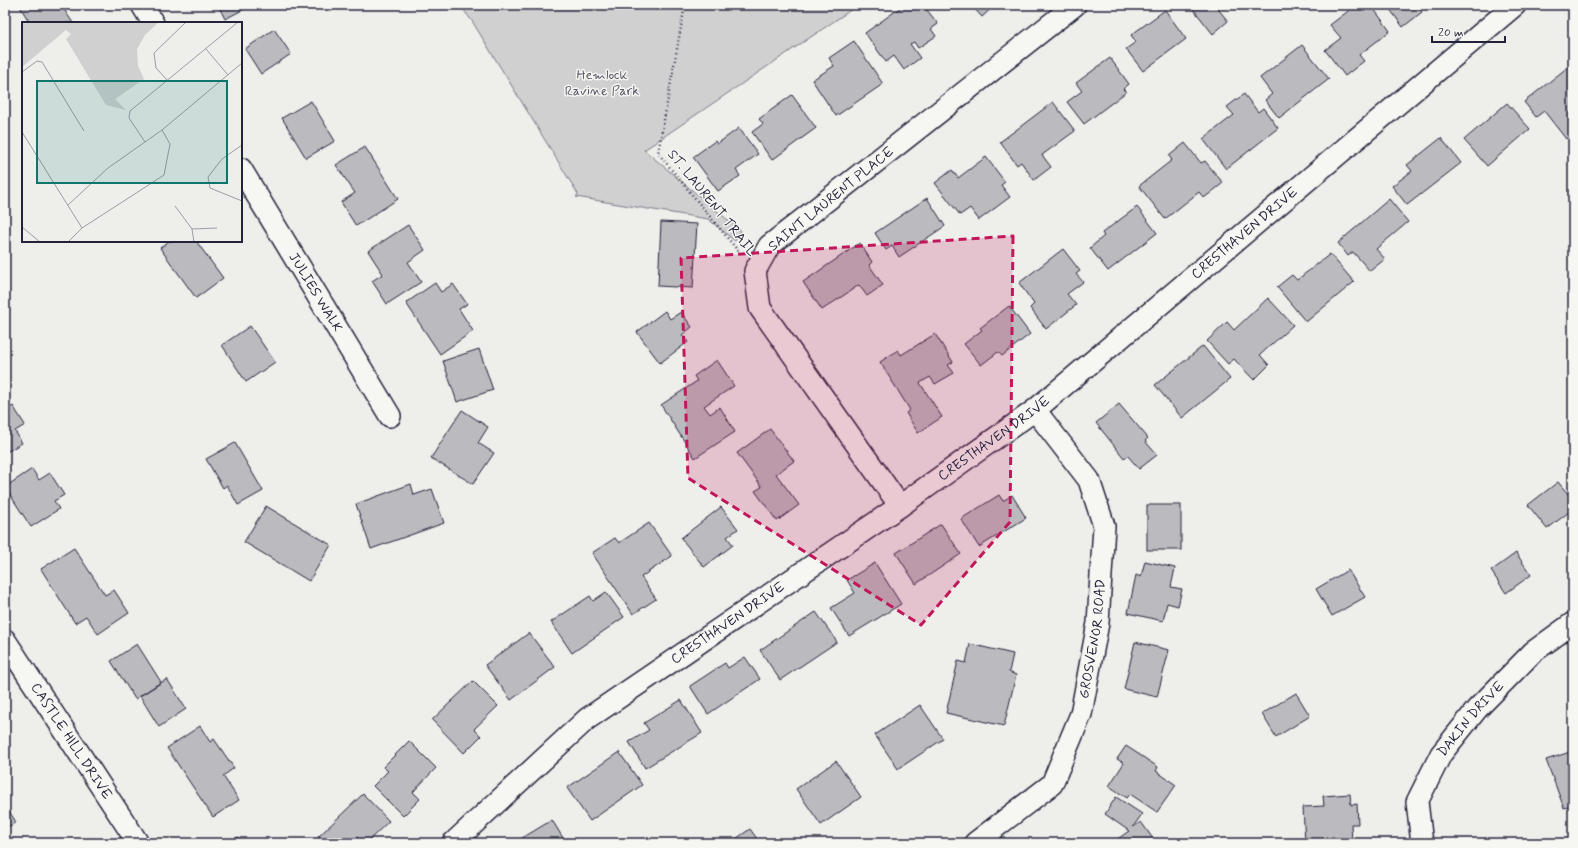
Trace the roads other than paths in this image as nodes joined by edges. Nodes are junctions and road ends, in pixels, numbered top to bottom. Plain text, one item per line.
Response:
1 (142, 5) edge
2 (1075, 5) edge
3 (1515, 5) edge
4 (152, 22) edge
5 (242, 171) edge
6 (1035, 410) junction
7 (390, 416) dead end
8 (900, 506) junction
9 (1573, 622) edge
10 (5, 640) edge
11 (138, 843) edge
12 (453, 843) edge
13 (975, 843) edge
14 (1422, 843) edge

1 - 4 street
2 - 8 street, SAINT LAURENT PLACE
3 - 6 street, CRESTHAVEN DRIVE
5 - 7 street, JULIES WALK
6 - 8 street, CRESTHAVEN DRIVE
6 - 13 street, GROSVENOR ROAD
8 - 12 street, CRESTHAVEN DRIVE
9 - 14 street, DAKIN DRIVE
10 - 11 street, CASTLE HILL DRIVE

